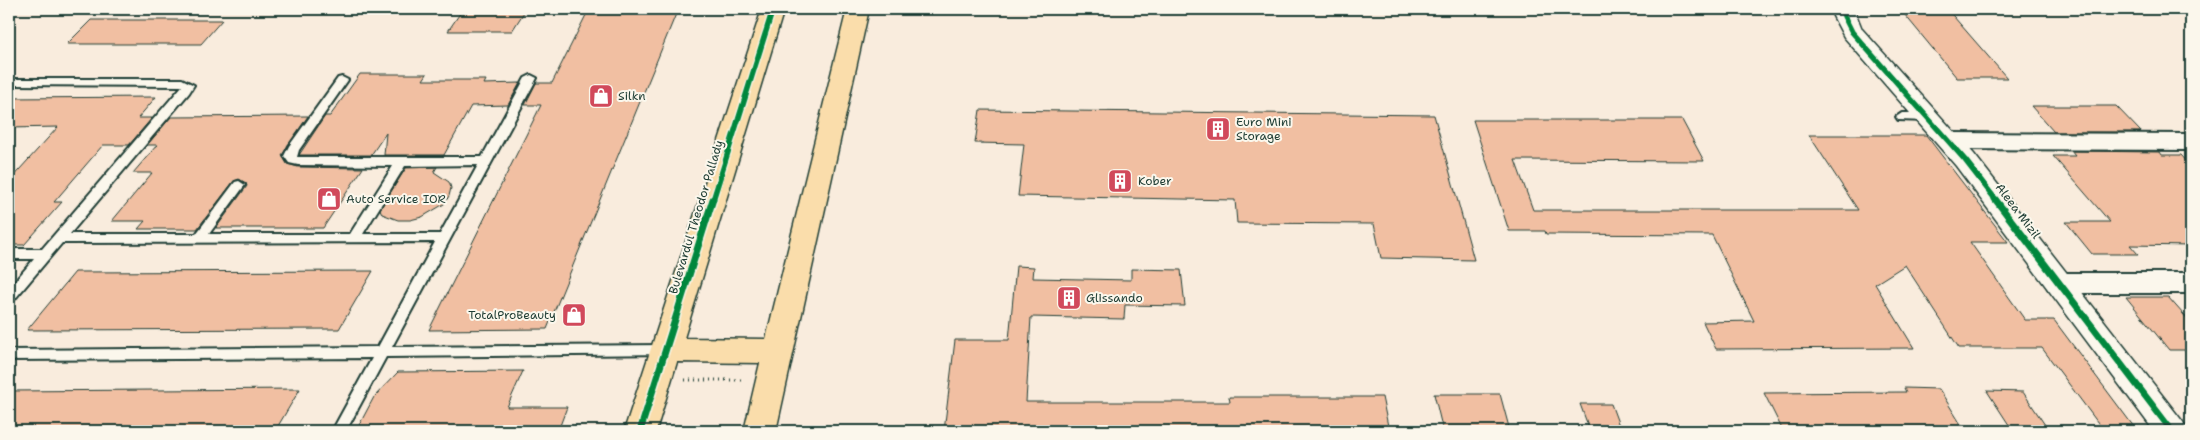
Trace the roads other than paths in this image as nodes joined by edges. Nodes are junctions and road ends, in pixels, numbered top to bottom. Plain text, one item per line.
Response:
1 (773, 9) edge
2 (858, 9) edge
3 (1843, 9) edge
4 (531, 78) dead end
5 (342, 80) dead end
6 (9, 82) edge
7 (1949, 141) junction
8 (2191, 142) edge
9 (486, 161) junction
10 (401, 162) junction
11 (239, 185) dead end
12 (354, 238) junction
13 (444, 238) junction
14 (58, 239) junction
15 (199, 239) junction
16 (9, 254) edge
17 (46, 254) junction
18 (2058, 283) junction
19 (2191, 283) edge
20 (9, 297) edge
21 (666, 350) junction
22 (383, 352) junction
23 (9, 355) edge
24 (775, 365) junction
25 (340, 431) edge
26 (640, 431) edge
27 (760, 431) edge
28 (2172, 431) edge

1 - 21 main road, Bulevardul Theodor Pallady
2 - 24 main road
3 - 7 street, Aleea Mizil
4 - 9 lane
5 - 10 lane
6 - 14 lane
7 - 8 street
7 - 18 street, Aleea Mizil
9 - 10 lane
9 - 13 lane
10 - 12 lane
11 - 15 lane
12 - 13 lane
12 - 15 lane
13 - 22 lane
14 - 15 lane
14 - 17 lane
16 - 17 lane
17 - 20 lane
18 - 19 street
18 - 28 street, Aleea Mizil
21 - 22 lane
21 - 24 main road
21 - 26 main road, Bulevardul Theodor Pallady
22 - 23 lane
22 - 25 lane
24 - 27 main road

